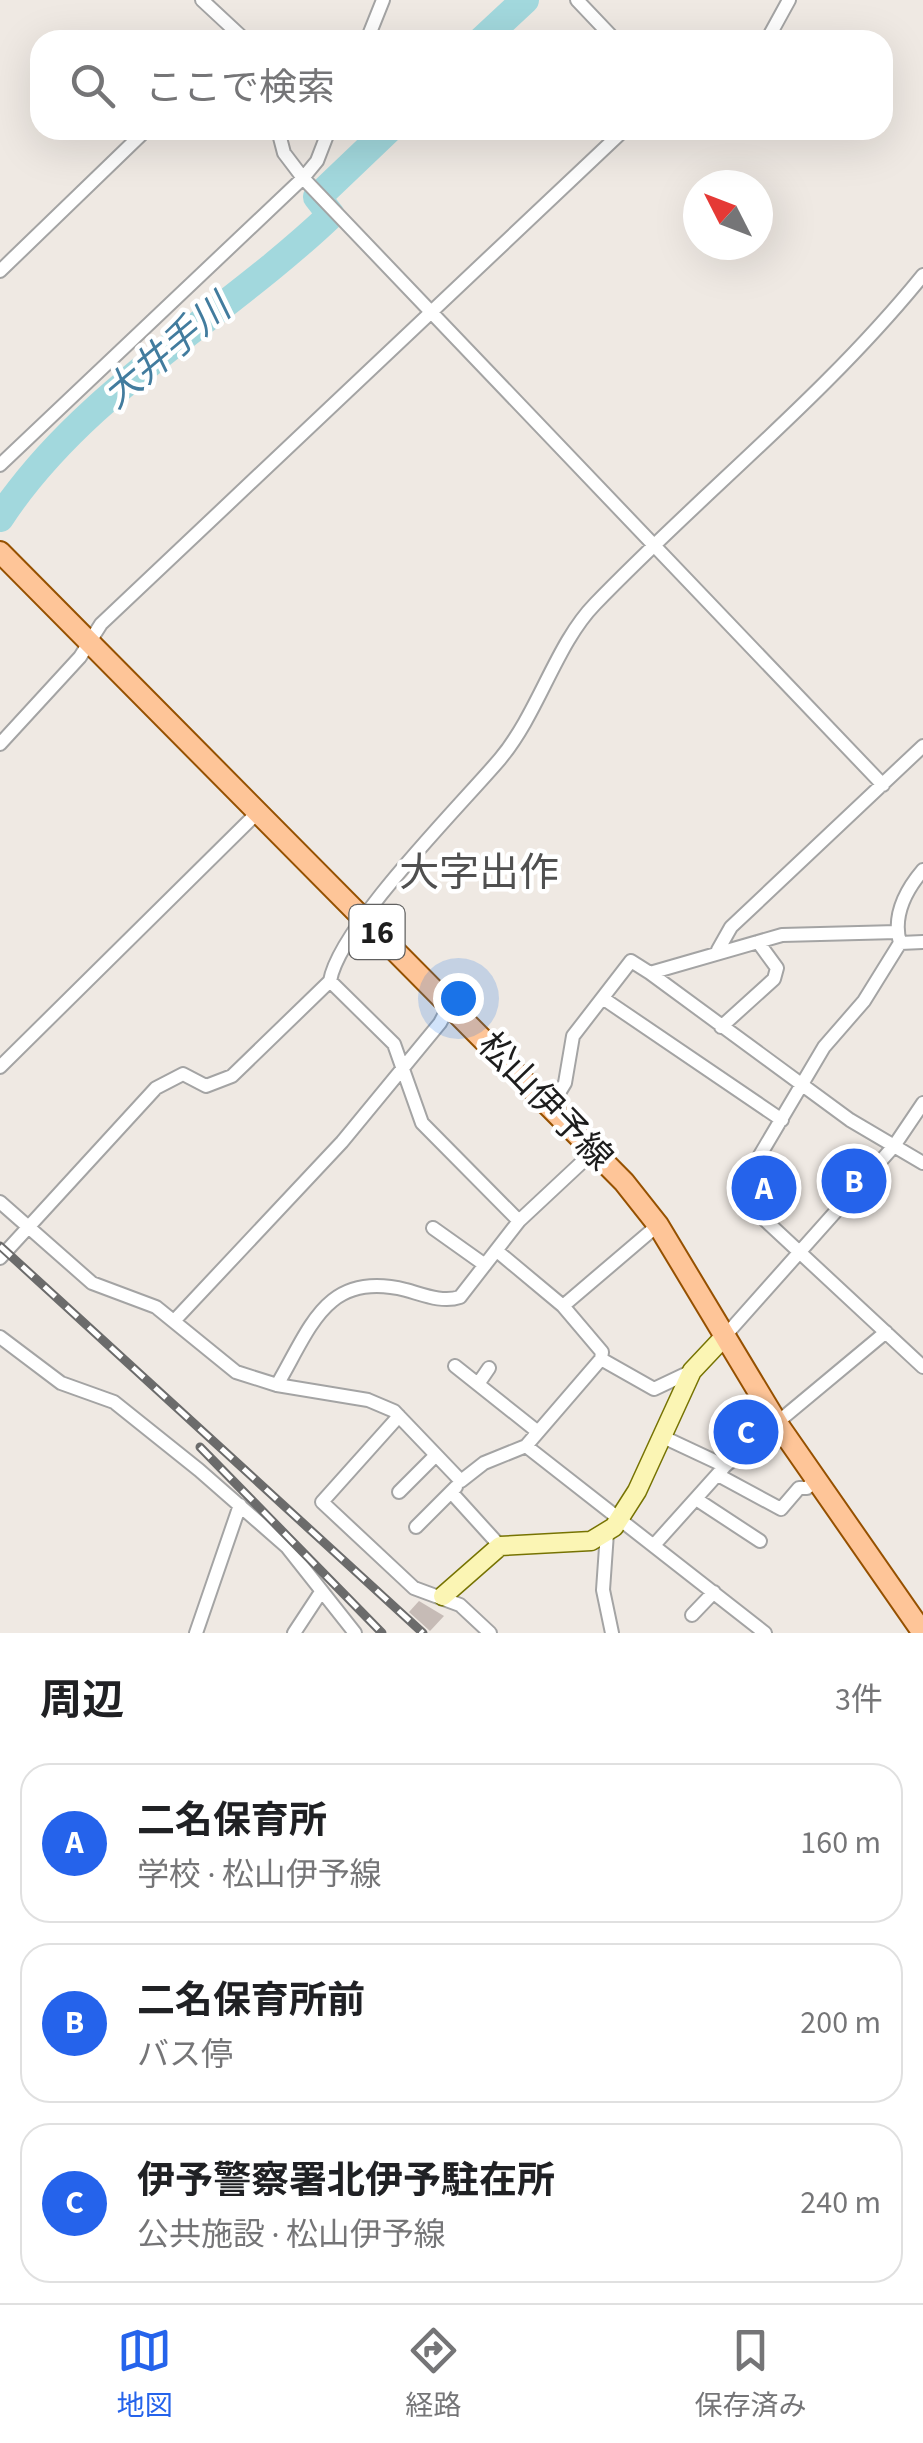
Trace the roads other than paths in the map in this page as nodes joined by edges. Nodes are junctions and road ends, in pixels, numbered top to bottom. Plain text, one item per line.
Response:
1 (202, 0) edge
2 (383, 0) edge
3 (576, 0) edge
4 (789, 0) edge
5 (234, 30) edge
6 (370, 30) edge
7 (605, 30) edge
8 (772, 30) edge
9 (136, 140) edge
10 (281, 140) edge
11 (326, 140) edge
12 (613, 140) edge
13 (303, 178) junction
14 (0, 271) edge
15 (923, 275) edge
16 (430, 314) junction
17 (0, 465) edge
18 (655, 546) junction
19 (0, 552) edge
20 (89, 644) junction
21 (0, 744) edge
22 (923, 746) edge
23 (883, 785) junction
24 (258, 812) junction
25 (923, 870) edge
26 (364, 919) junction
27 (899, 937) junction
28 (758, 942) junction
29 (923, 942) edge
30 (718, 950) junction
31 (650, 973) junction
32 (330, 981) junction
33 (604, 999) junction
34 (450, 1004) junction
35 (721, 1027) junction
36 (0, 1067) edge
37 (400, 1071) junction
38 (804, 1085) junction
39 (923, 1103) edge
40 (551, 1106) junction
41 (782, 1120) junction
42 (894, 1146) junction
43 (595, 1150) junction
44 (923, 1163) edge
45 (0, 1202) edge
46 (519, 1221) junction
47 (658, 1225) junction
48 (26, 1228) junction
49 (433, 1228) dead end
50 (498, 1251) junction
51 (800, 1252) junction
52 (0, 1258) edge
53 (485, 1265) junction
54 (563, 1306) junction
55 (174, 1321) junction
56 (886, 1332) junction
57 (0, 1336) edge
58 (724, 1337) junction
59 (601, 1359) junction
60 (920, 1360) edge
61 (455, 1366) dead end
62 (489, 1368) dead end
63 (692, 1371) junction
64 (478, 1384) junction
65 (277, 1385) junction
66 (399, 1416) junction
67 (779, 1426) junction
68 (538, 1432) junction
69 (662, 1436) junction
70 (526, 1446) junction
71 (436, 1454) junction
72 (722, 1470) junction
73 (815, 1480) junction
74 (456, 1486) junction
75 (399, 1492) dead end
76 (696, 1499) junction
77 (240, 1505) junction
78 (621, 1520) junction
79 (416, 1527) dead end
80 (607, 1533) junction
81 (760, 1540) dead end
82 (655, 1544) junction
83 (500, 1546) junction
84 (321, 1592) junction
85 (714, 1592) junction
86 (444, 1596) junction
87 (692, 1615) dead end
88 (196, 1633) edge
89 (294, 1633) edge
90 (355, 1633) edge
91 (490, 1633) edge
92 (612, 1633) edge
93 (765, 1633) edge
94 (923, 1633) edge

1 - 5 street
2 - 6 street
3 - 7 street
4 - 8 street
9 - 14 street
10 - 13 street
11 - 13 street
12 - 16 street
13 - 16 street
13 - 17 street
15 - 18 street
16 - 18 street
16 - 20 street
18 - 23 street
18 - 26 street
19 - 20 main road, 松山伊予線 / 16
20 - 21 street
20 - 24 main road, 松山伊予線 / 16
22 - 23 street
23 - 30 street
24 - 26 main road, 松山伊予線 / 16
24 - 36 street
25 - 27 street
26 - 32 street
26 - 34 main road, 松山伊予線 / 16
27 - 28 street
27 - 29 street
27 - 38 street
28 - 30 street
28 - 35 street
30 - 31 street
31 - 33 street
31 - 35 street
32 - 37 street
32 - 48 street
33 - 40 street
33 - 41 street
34 - 37 street
34 - 40 main road, 松山伊予線 / 16
35 - 38 street
37 - 46 street
37 - 55 street
38 - 41 street
38 - 42 street
39 - 42 street
40 - 43 main road, 松山伊予線 / 16
41 - 51 street
42 - 44 street
42 - 51 street
43 - 46 street
43 - 47 main road, 松山伊予線 / 16
45 - 48 street
46 - 50 street
47 - 54 street
47 - 58 main road, 松山伊予線 / 16
48 - 52 street
48 - 55 street
49 - 53 street
50 - 53 street
50 - 54 street
51 - 56 street
51 - 58 street
53 - 65 street
54 - 59 street
55 - 65 street
56 - 60 street
56 - 67 street
57 - 77 street
58 - 63 main road
58 - 67 main road, 松山伊予線 / 16
59 - 63 street
59 - 68 street
61 - 64 street
62 - 64 street
63 - 69 main road
64 - 68 street
65 - 66 street
66 - 71 street
66 - 86 street
67 - 72 street
67 - 73 main road, 松山伊予線 / 16
68 - 70 street
69 - 72 street
69 - 78 main road
70 - 74 street
70 - 78 street
71 - 74 street
71 - 75 street
72 - 73 street
72 - 76 street
73 - 94 main road, 松山伊予線 / 16
74 - 79 street
74 - 83 street
76 - 81 street
76 - 82 street
77 - 84 street
77 - 88 street
78 - 80 main road
78 - 82 street
80 - 83 main road
80 - 92 street
82 - 85 street
83 - 86 main road
84 - 89 street
84 - 90 street
85 - 87 street
85 - 93 street
86 - 91 street

